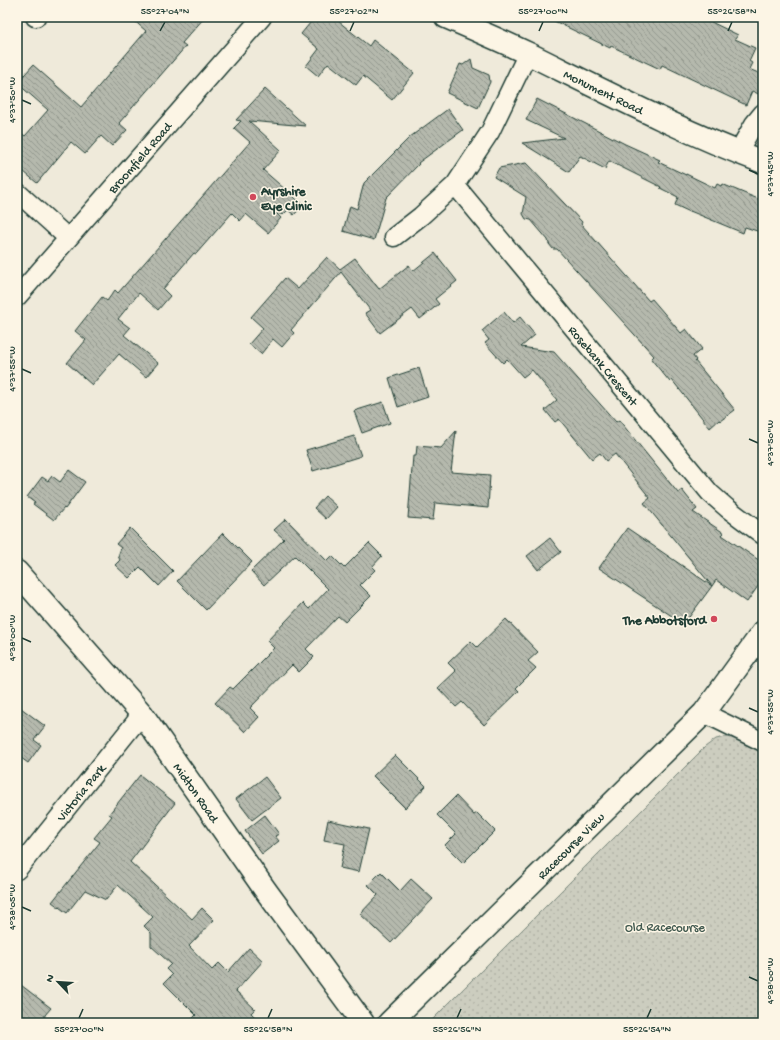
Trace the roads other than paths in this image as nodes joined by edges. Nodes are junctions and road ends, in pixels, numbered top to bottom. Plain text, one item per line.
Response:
1 (262, 17) edge
2 (446, 17) edge
3 (528, 53) junction
4 (763, 113) edge
5 (738, 152) junction
6 (763, 162) edge
7 (455, 185) junction
8 (17, 192) edge
9 (394, 236) dead end
10 (68, 238) junction
11 (17, 297) edge
12 (763, 535) edge
13 (17, 572) edge
14 (763, 632) edge
15 (704, 713) junction
16 (142, 714) junction
17 (763, 742) edge
18 (17, 870) edge
19 (363, 1023) edge
20 (389, 1023) edge

1 - 10 street, Broomfield Road
2 - 3 street, Monument Road
3 - 5 street, Monument Road
3 - 7 street
4 - 5 street
5 - 6 street, Monument Road
7 - 9 street
7 - 12 street, Rosebank Crescent
8 - 10 street
10 - 11 street, Broomfield Road
13 - 16 street, Midton Road
14 - 15 street, Racecourse View
15 - 17 street
15 - 20 street, Racecourse View
16 - 18 street, Victoria Park
16 - 19 street, Midton Road

